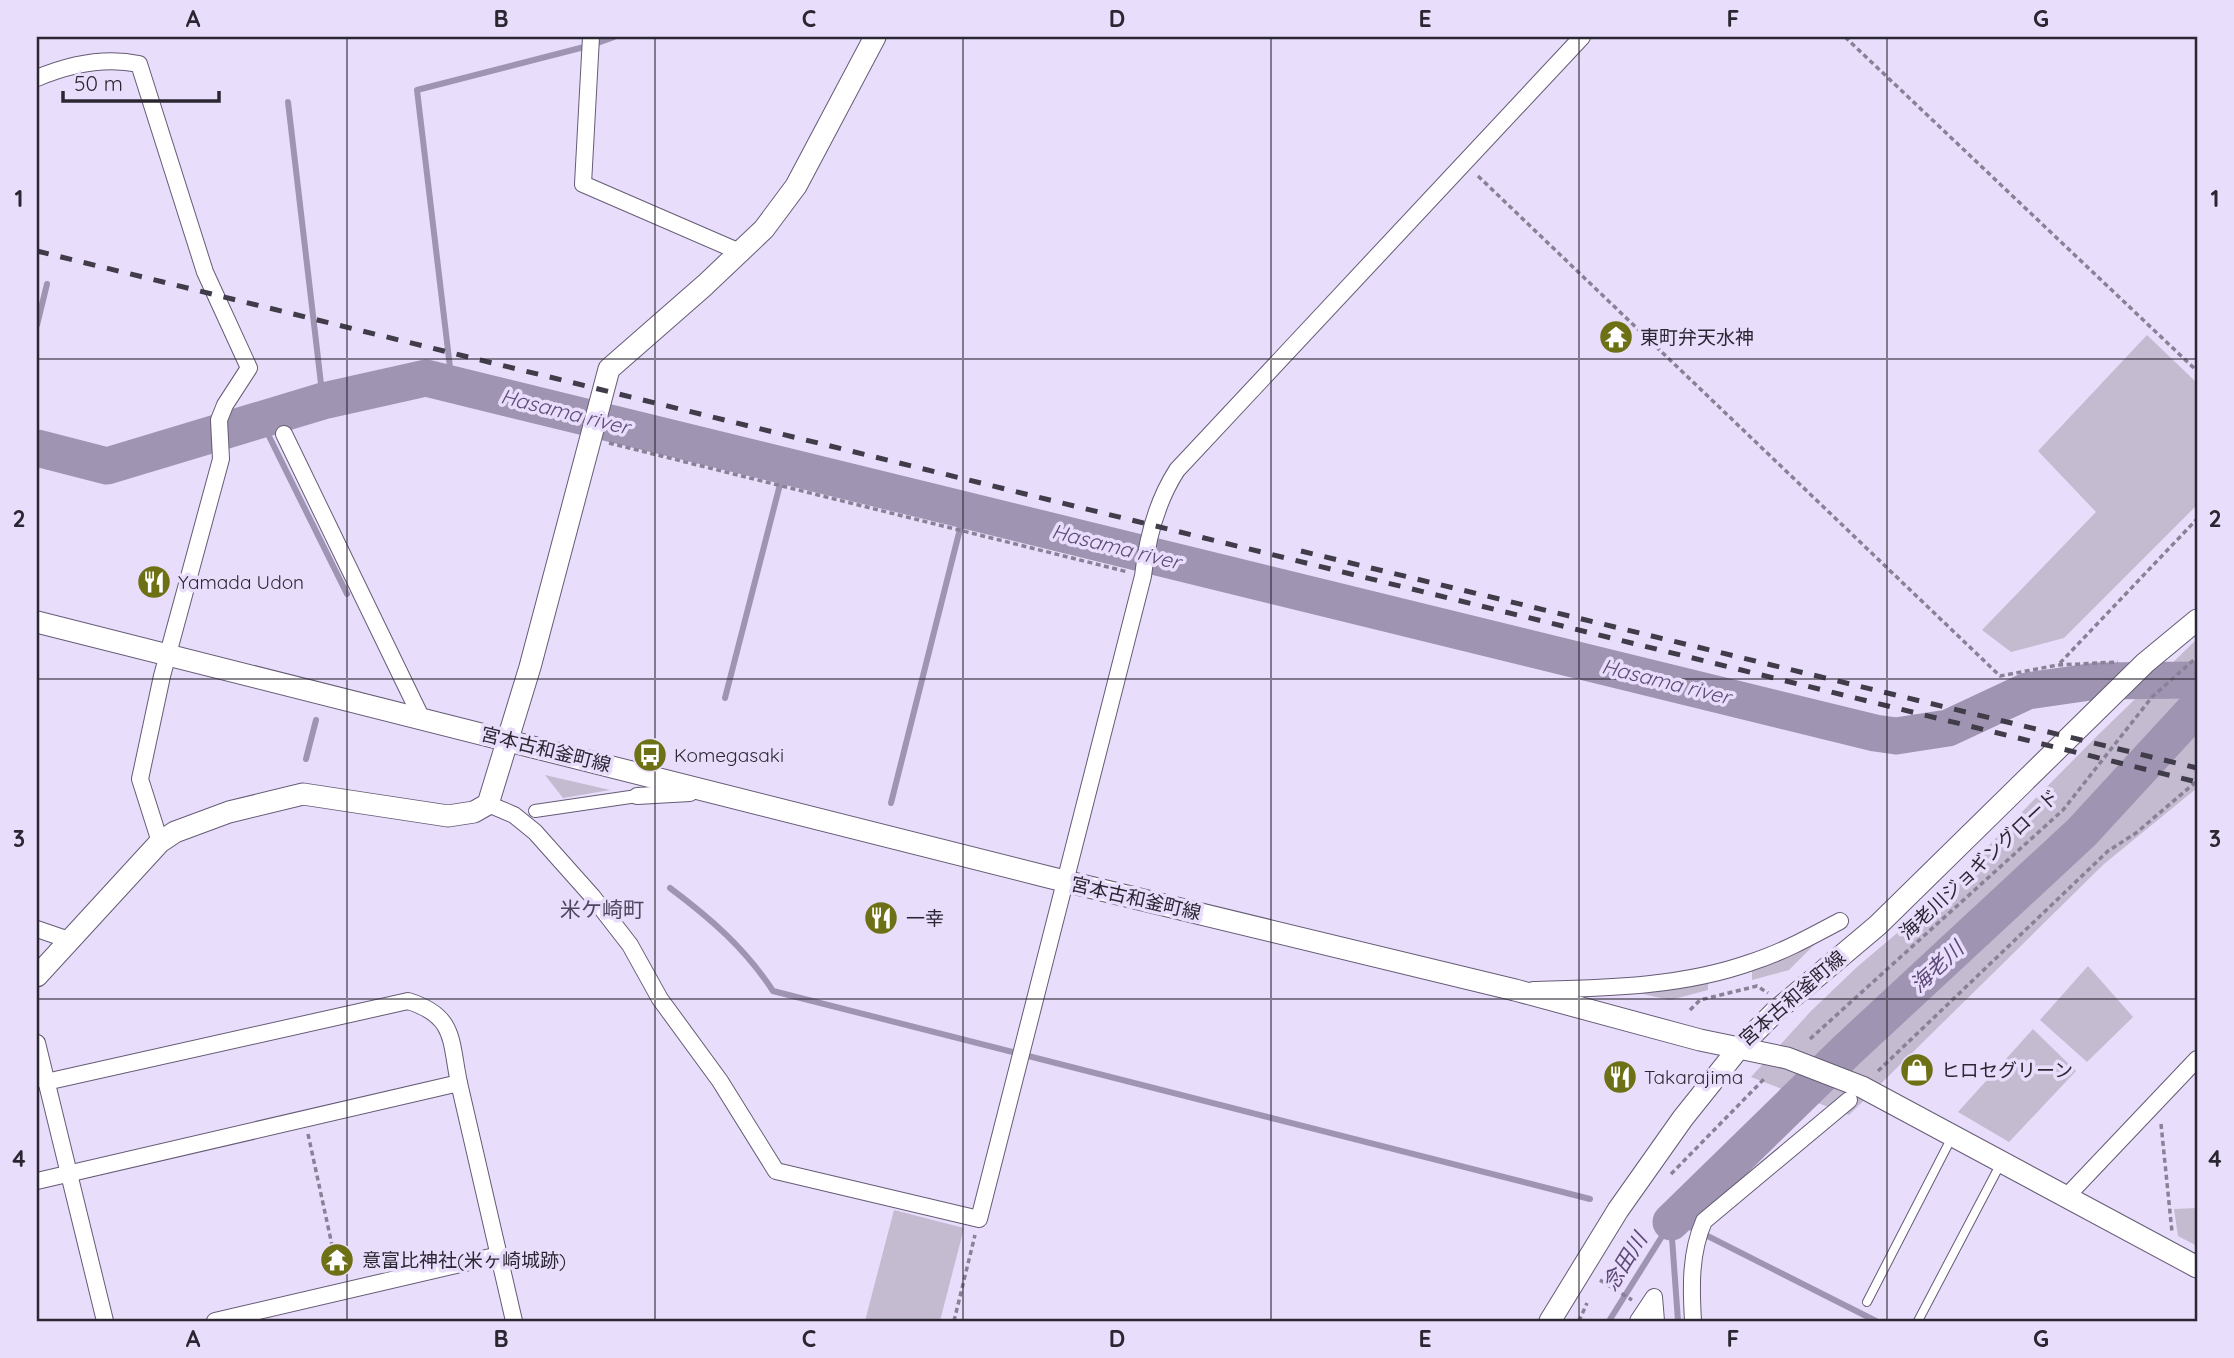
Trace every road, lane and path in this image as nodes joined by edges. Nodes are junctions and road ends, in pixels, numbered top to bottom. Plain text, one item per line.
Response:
1 (592, 37) edge
2 (874, 37) edge
3 (1582, 37) edge
4 (1844, 37) edge
5 (37, 78) edge
6 (1464, 162) junction
7 (740, 252) junction
8 (2197, 371) edge
9 (284, 434) dead end
10 (589, 435) junction
11 (2197, 519) edge
12 (1144, 571) junction
13 (2197, 620) edge
14 (37, 622) edge
15 (168, 654) junction
16 (2197, 657) edge
17 (2058, 664) junction
18 (2141, 666) junction
19 (422, 719) junction
20 (509, 740) junction
21 (2197, 781) edge
22 (720, 794) junction
23 (637, 796) joint
24 (488, 804) junction
25 (535, 811) joint
26 (514, 815) junction
27 (160, 842) junction
28 (1066, 881) junction
29 (1840, 921) dead end
30 (37, 929) edge
31 (69, 940) junction
32 (37, 976) edge
33 (1515, 990) junction
34 (1768, 993) dead end
35 (1690, 1010) dead end
36 (1810, 1039) dead end
37 (37, 1043) edge
38 (1739, 1048) junction
39 (2197, 1059) edge
40 (1765, 1077) dead end
41 (1874, 1077) dead end
42 (46, 1082) junction
43 (459, 1083) junction
44 (1848, 1091) junction
45 (2159, 1101) junction
46 (304, 1119) junction
47 (1953, 1135) junction
48 (2003, 1160) junction
49 (69, 1173) junction
50 (37, 1181) edge
51 (1666, 1181) dead end
52 (2067, 1196) junction
53 (979, 1220) junction
54 (332, 1245) dead end
55 (2168, 1251) junction
56 (499, 1255) junction
57 (2197, 1267) edge
58 (1604, 1270) dead end
59 (1598, 1279) junction
60 (1594, 1290) dead end
61 (1589, 1300) dead end
62 (1633, 1300) dead end
63 (1867, 1302) dead end
64 (105, 1321) edge
65 (215, 1321) edge
66 (514, 1321) edge
67 (954, 1321) edge
68 (1550, 1321) edge
69 (1579, 1321) edge
70 (1638, 1321) edge
71 (1656, 1321) edge
72 (1693, 1321) edge
73 (1918, 1321) edge

1 - 7 street
2 - 7 street
3 - 6 street
4 - 8 path
5 - 15 street
6 - 12 street
6 - 17 path
7 - 10 street
9 - 19 street
10 - 12 path
10 - 20 street
11 - 17 path
12 - 28 street
13 - 18 street
14 - 15 street, 宮本古和釜町線
15 - 19 street, 宮本古和釜町線
15 - 27 street
16 - 36 path, 海老川ジョギングロード
17 - 18 path
18 - 38 street, 宮本古和釜町線
19 - 20 street, 宮本古和釜町線
20 - 22 street, 宮本古和釜町線
20 - 24 street
21 - 41 path
22 - 23 street
22 - 28 street, 宮本古和釜町線
23 - 25 street
24 - 26 street
24 - 27 street
25 - 26 street
26 - 53 street
27 - 31 street
28 - 33 street, 宮本古和釜町線
28 - 53 street
29 - 33 street
30 - 31 street
31 - 32 street
33 - 38 street, 宮本古和釜町線
34 - 35 path
37 - 42 street
38 - 44 street
38 - 68 street
39 - 45 street
40 - 51 path
42 - 43 street
42 - 49 street
43 - 46 street
43 - 56 street
44 - 47 street
44 - 72 street
45 - 52 street
45 - 55 path
46 - 49 street
46 - 54 path
47 - 48 street
47 - 63 lane
48 - 52 street
48 - 73 lane
49 - 50 street
49 - 64 street
52 - 55 street
53 - 67 path
55 - 57 street
56 - 65 street
56 - 66 street
58 - 59 path
59 - 60 path
59 - 62 path
61 - 69 path
70 - 71 street

